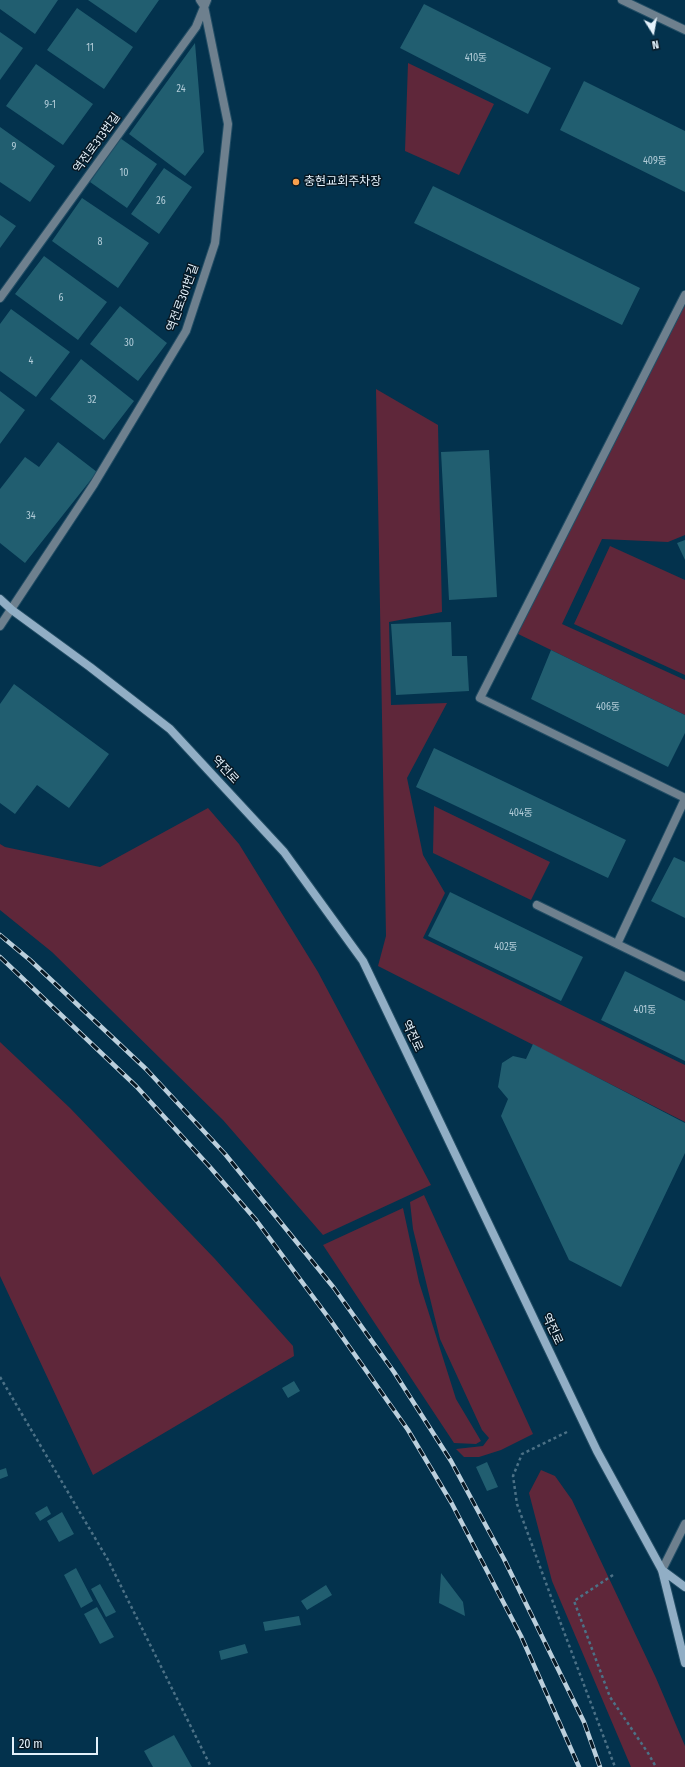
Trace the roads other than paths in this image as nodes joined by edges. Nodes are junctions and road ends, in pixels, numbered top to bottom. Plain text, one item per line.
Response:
1 (622, 0) edge
2 (204, 2) edge
3 (685, 30) edge
4 (685, 295) edge
5 (0, 298) edge
6 (0, 600) edge
7 (0, 607) edge
8 (12, 610) junction
9 (0, 626) edge
10 (685, 798) edge
11 (537, 905) dead end
12 (617, 944) junction
13 (685, 977) edge
14 (685, 1524) edge
15 (662, 1570) junction
16 (685, 1587) edge
17 (684, 1657) edge

1 - 3 street
2 - 5 street, 역전로313번길
2 - 8 street, 역전로301번길
4 - 10 street
6 - 8 main road, 역전로
7 - 8 main road, 역전로
8 - 9 street, 역전로301번길
8 - 15 main road, 역전로
10 - 12 street
11 - 12 street
12 - 13 street
14 - 15 street
15 - 16 main road, 역전로
15 - 17 main road, 역전로

